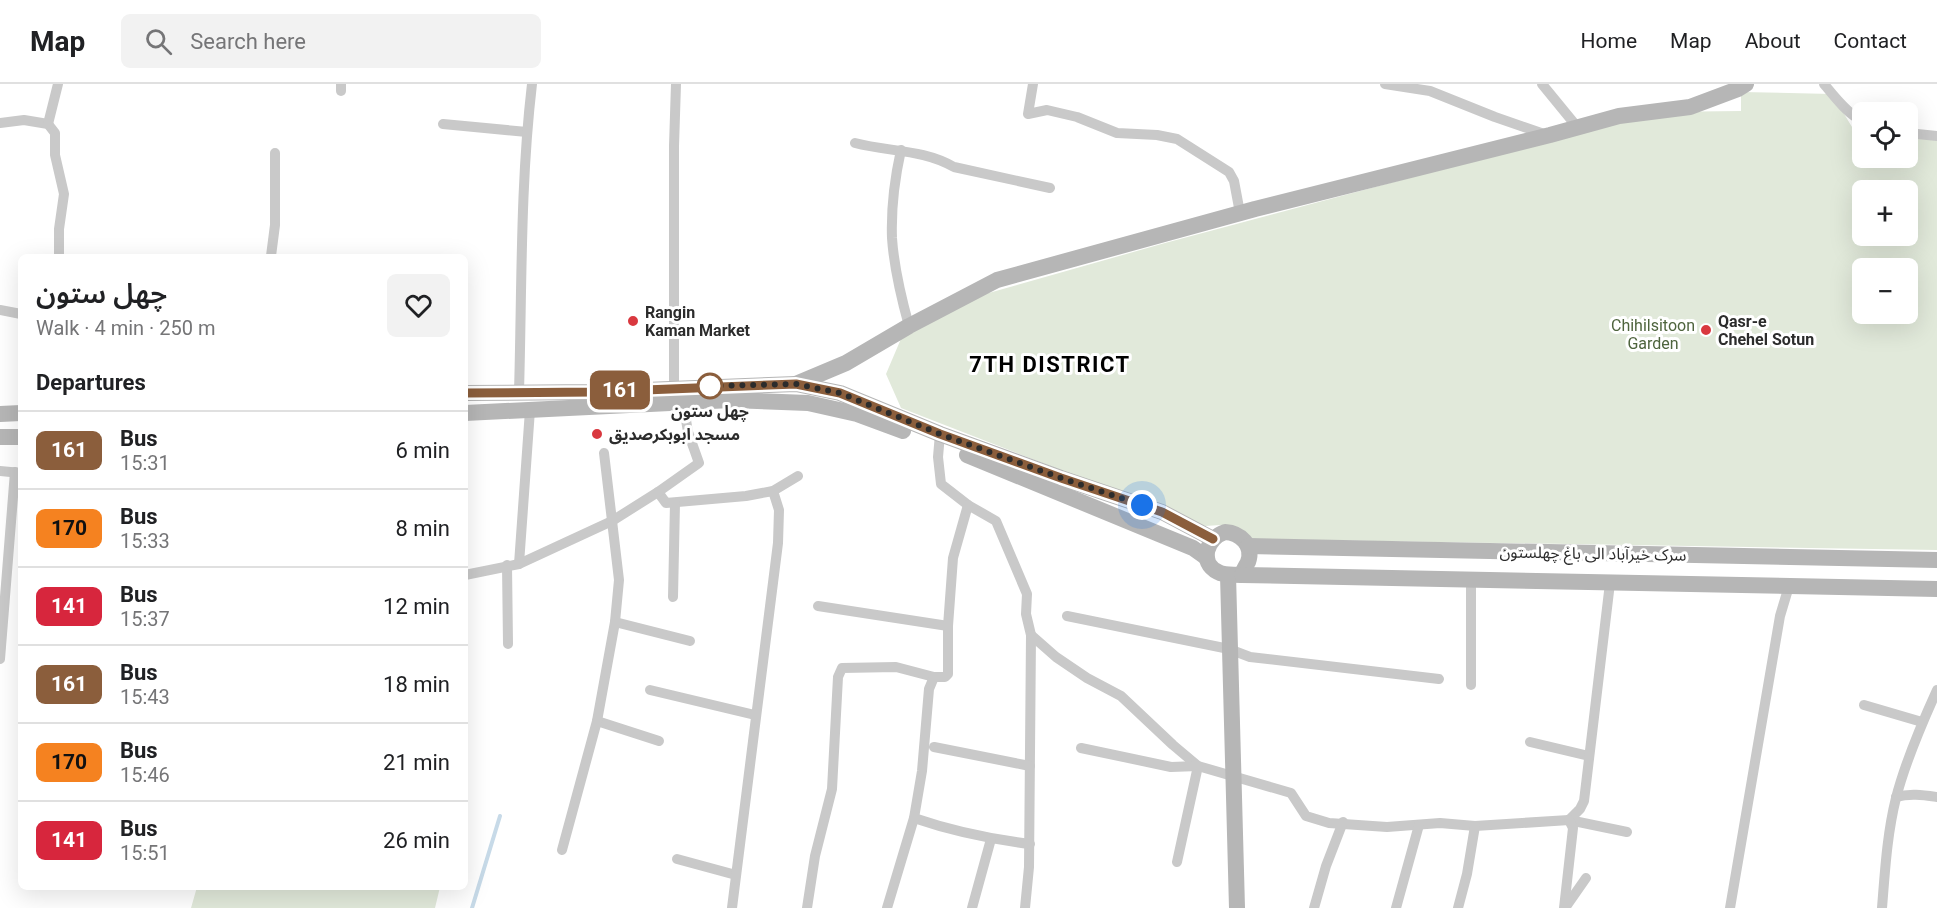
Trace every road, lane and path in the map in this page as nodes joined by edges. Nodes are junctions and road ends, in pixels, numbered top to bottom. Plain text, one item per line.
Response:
1 (58, 84) edge
2 (532, 84) edge
3 (676, 84) edge
4 (1033, 84) edge
5 (1385, 84) edge
6 (1542, 84) edge
7 (1746, 84) edge
8 (1824, 84) edge
9 (1852, 114) edge
10 (0, 123) edge
11 (48, 124) junction
12 (443, 124) dead end
13 (1578, 128) junction
14 (527, 132) junction
15 (1918, 134) edge
16 (1550, 135) junction
17 (1937, 136) edge
18 (855, 143) dead end
19 (901, 150) junction
20 (275, 153) dead end
21 (1050, 188) dead end
22 (1240, 213) junction
23 (59, 254) edge
24 (272, 254) edge
25 (0, 310) edge
26 (18, 313) edge
27 (909, 326) junction
28 (846, 363) junction
29 (796, 384) junction
30 (674, 387) junction
31 (519, 392) junction
32 (468, 393) edge
33 (840, 393) junction
34 (683, 402) junction
35 (530, 410) junction
36 (18, 413) edge
37 (468, 413) edge
38 (0, 414) edge
39 (0, 437) edge
40 (18, 437) edge
41 (940, 439) junction
42 (604, 453) dead end
43 (0, 471) edge
44 (18, 473) edge
45 (798, 476) dead end
46 (773, 491) junction
47 (658, 492) junction
48 (675, 503) junction
49 (968, 505) junction
50 (612, 521) junction
51 (1213, 539) junction
52 (1248, 546) junction
53 (1207, 558) junction
54 (1937, 560) edge
55 (513, 564) junction
56 (468, 574) edge
57 (1235, 575) junction
58 (1471, 580) junction
59 (1610, 583) junction
60 (1789, 586) junction
61 (1937, 589) edge
62 (673, 597) dead end
63 (818, 606) dead end
64 (1067, 616) dead end
65 (615, 622) junction
66 (948, 626) junction
67 (1031, 635) junction
68 (690, 640) dead end
69 (508, 644) dead end
70 (1229, 649) junction
71 (0, 659) edge
72 (934, 676) junction
73 (1439, 679) dead end
74 (1472, 685) dead end
75 (650, 690) dead end
76 (1937, 690) edge
77 (1864, 705) dead end
78 (755, 715) junction
79 (597, 721) junction
80 (1923, 722) junction
81 (660, 741) dead end
82 (1530, 742) dead end
83 (934, 747) dead end
84 (1081, 748) dead end
85 (1588, 756) junction
86 (1030, 766) junction
87 (1198, 766) junction
88 (1234, 777) junction
89 (1896, 797) junction
90 (1937, 797) edge
91 (914, 818) junction
92 (1569, 820) junction
93 (1343, 822) junction
94 (1419, 825) junction
95 (1475, 826) junction
96 (1627, 832) dead end
97 (991, 839) junction
98 (1030, 844) junction
99 (561, 850) dead end
100 (677, 859) dead end
101 (1177, 862) dead end
102 (736, 875) junction
103 (1586, 878) dead end
104 (732, 908) edge
105 (807, 908) edge
106 (887, 908) edge
107 (972, 908) edge
108 (1025, 908) edge
109 (1237, 908) edge
110 (1314, 908) edge
111 (1396, 908) edge
112 (1458, 908) edge
113 (1564, 908) edge
114 (1730, 908) edge
115 (1882, 908) edge

1 - 11 street
2 - 14 street
3 - 30 street
4 - 22 street
5 - 16 street
6 - 13 street
7 - 13 main road
8 - 9 street
10 - 11 street
11 - 23 street
12 - 14 street
13 - 16 main road
14 - 31 street
15 - 17 street
16 - 22 main road
18 - 19 street
19 - 21 street
19 - 27 street
20 - 24 street
22 - 27 main road
25 - 26 street
27 - 28 main road
28 - 29 main road
28 - 33 main road
29 - 30 main road
29 - 33 main road
30 - 31 main road
31 - 32 main road
33 - 41 main road
34 - 35 main road
34 - 41 main road
34 - 47 street
35 - 37 main road
35 - 55 street
36 - 38 main road
39 - 40 main road
41 - 49 street
41 - 51 main road
41 - 53 main road
42 - 50 street
43 - 44 street
44 - 71 street
45 - 46 street
46 - 48 street
46 - 78 street
47 - 48 street
47 - 50 street
48 - 62 street
49 - 66 street
49 - 67 street
50 - 55 street
50 - 65 street
51 - 52 main road
51 - 53 main road
52 - 54 main road, سرک خیرآباد الی باغ چهلستون
52 - 57 main road
53 - 57 main road
55 - 56 street
55 - 69 street
57 - 58 main road
57 - 70 main road
58 - 59 main road
58 - 74 street
59 - 60 main road
59 - 85 street
60 - 61 main road
60 - 114 street
63 - 66 street
64 - 70 street
65 - 68 street
65 - 79 street
66 - 72 street
67 - 86 street
67 - 87 street
70 - 73 street
70 - 88 main road
72 - 91 street
72 - 105 street
75 - 78 street
76 - 80 street
77 - 80 street
78 - 102 street
79 - 81 street
79 - 99 street
80 - 89 street
82 - 85 street
83 - 86 street
84 - 87 street
85 - 92 street
86 - 98 street
87 - 88 street
87 - 101 street
88 - 93 street
88 - 109 main road
89 - 90 street
89 - 115 street
91 - 97 street
91 - 106 street
92 - 95 street
92 - 96 street
92 - 113 street
93 - 94 street
93 - 110 street
94 - 95 street
94 - 111 street
95 - 112 street
97 - 98 street
97 - 107 street
98 - 108 street
100 - 102 street
102 - 104 street
103 - 113 street

